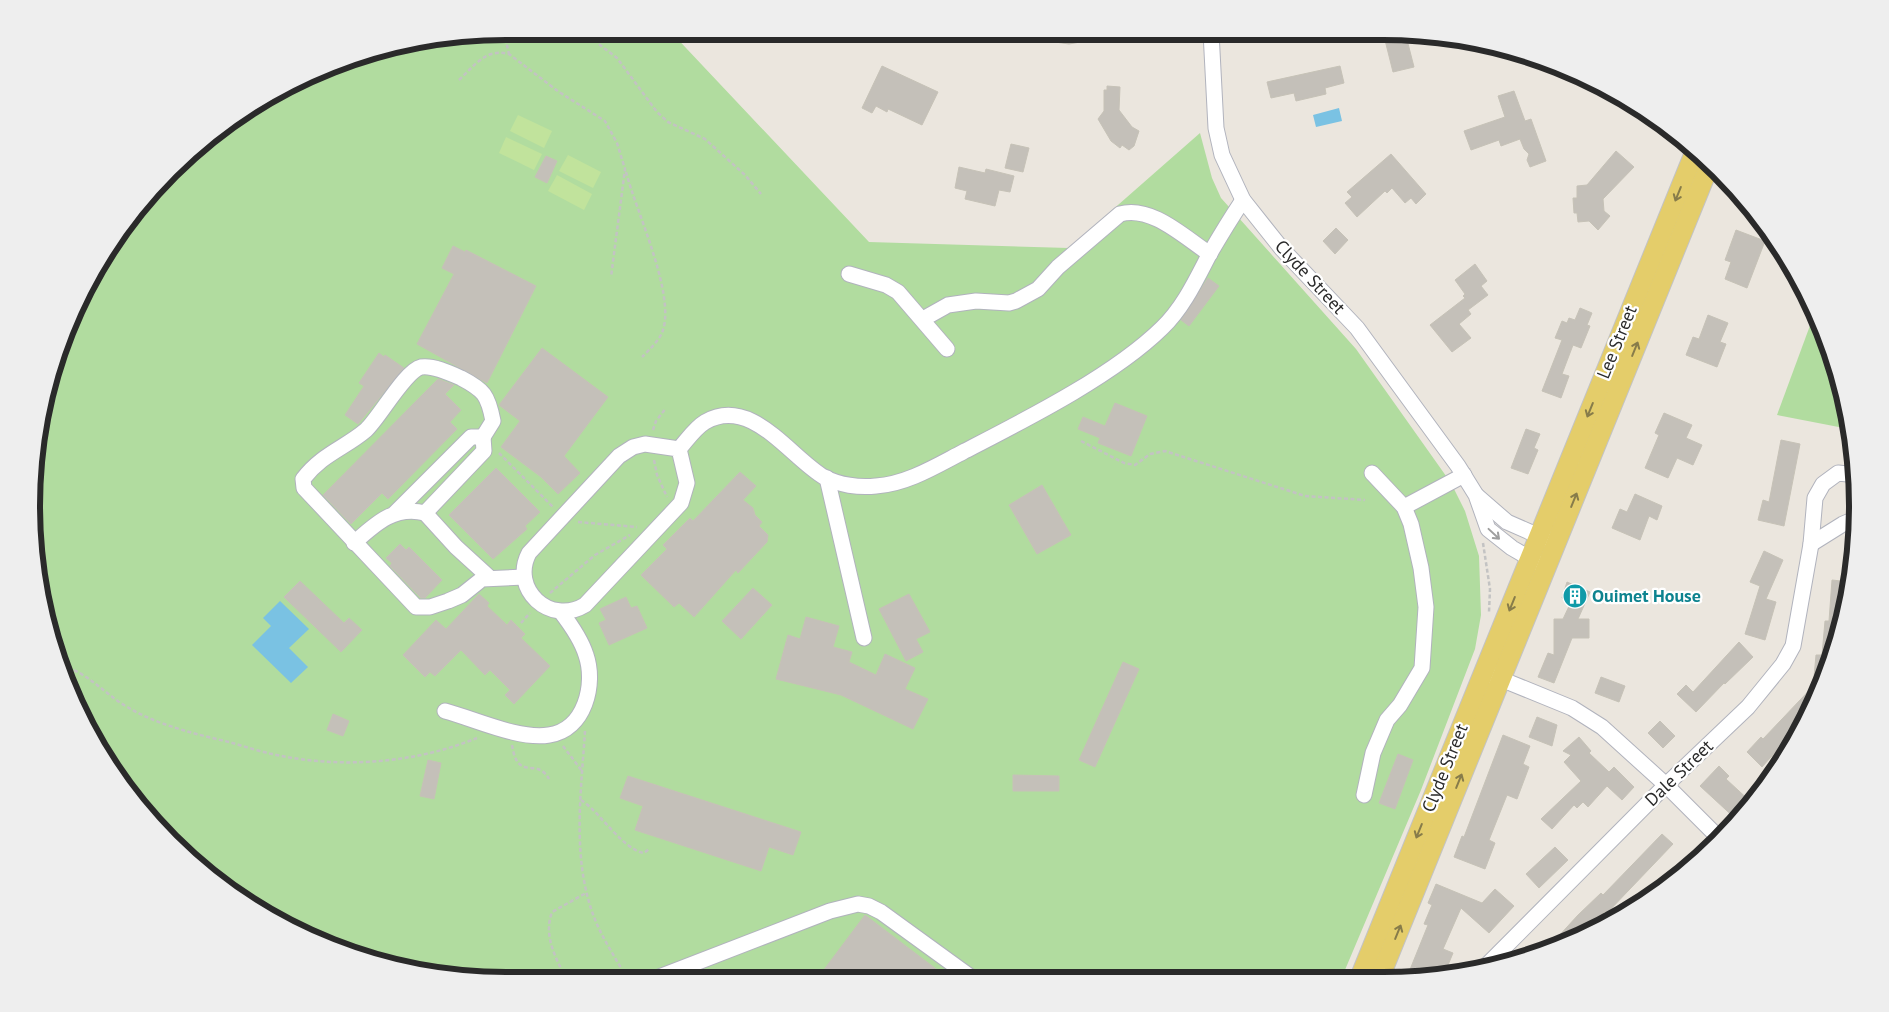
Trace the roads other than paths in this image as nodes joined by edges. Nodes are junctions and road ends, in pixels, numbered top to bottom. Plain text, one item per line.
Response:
1 (1212, 40) edge
2 (1693, 158) edge
3 (1707, 171) edge
4 (1243, 200) junction
5 (1210, 254) junction
6 (848, 274) dead end
7 (923, 319) junction
8 (947, 349) dead end
9 (483, 437) junction
10 (679, 449) junction
11 (1372, 473) dead end
12 (1848, 474) edge
13 (1464, 475) junction
14 (827, 478) junction
15 (1476, 495) junction
16 (1404, 507) junction
17 (395, 513) junction
18 (425, 513) junction
19 (1848, 522) edge
20 (1548, 540) junction
21 (354, 543) junction
22 (1811, 544) junction
23 (1538, 563) junction
24 (524, 577) junction
25 (490, 578) junction
26 (561, 612) junction
27 (864, 638) dead end
28 (1492, 676) junction
29 (445, 711) dead end
30 (1666, 785) junction
31 (1364, 795) dead end
32 (1715, 834) edge
33 (1494, 958) edge
34 (672, 972) edge
35 (964, 972) edge
36 (1362, 972) edge
37 (1382, 972) edge

1 - 4 street, Clyde Street
2 -> 20 main road, Lee Street
20 -> 3 main road, Lee Street
4 - 5 street
4 - 13 street, Clyde Street
5 - 7 street
5 - 14 street
6 - 7 street
7 - 8 street
9 - 17 street
9 - 18 street
9 - 21 street
10 - 14 street
10 - 24 street
10 - 26 street
11 - 16 street
12 - 22 street, Dale Street
13 - 15 street, Clyde Street
13 - 16 street
14 - 27 street
15 - 20 street, Clyde Street
15 -> 23 street, Clyde Street
16 - 31 street
17 - 18 street
17 - 21 street
18 - 25 street
19 - 22 street
20 - 23 main road, Clyde Street
21 - 25 street
22 - 30 street, Dale Street
23 - 28 main road, Clyde Street
24 - 25 street
24 - 26 street
26 - 29 street
28 - 30 street
28 -> 36 main road, Clyde Street
37 -> 28 main road, Clyde Street
30 - 32 street
30 - 33 street, Dale Street
34 - 35 street

